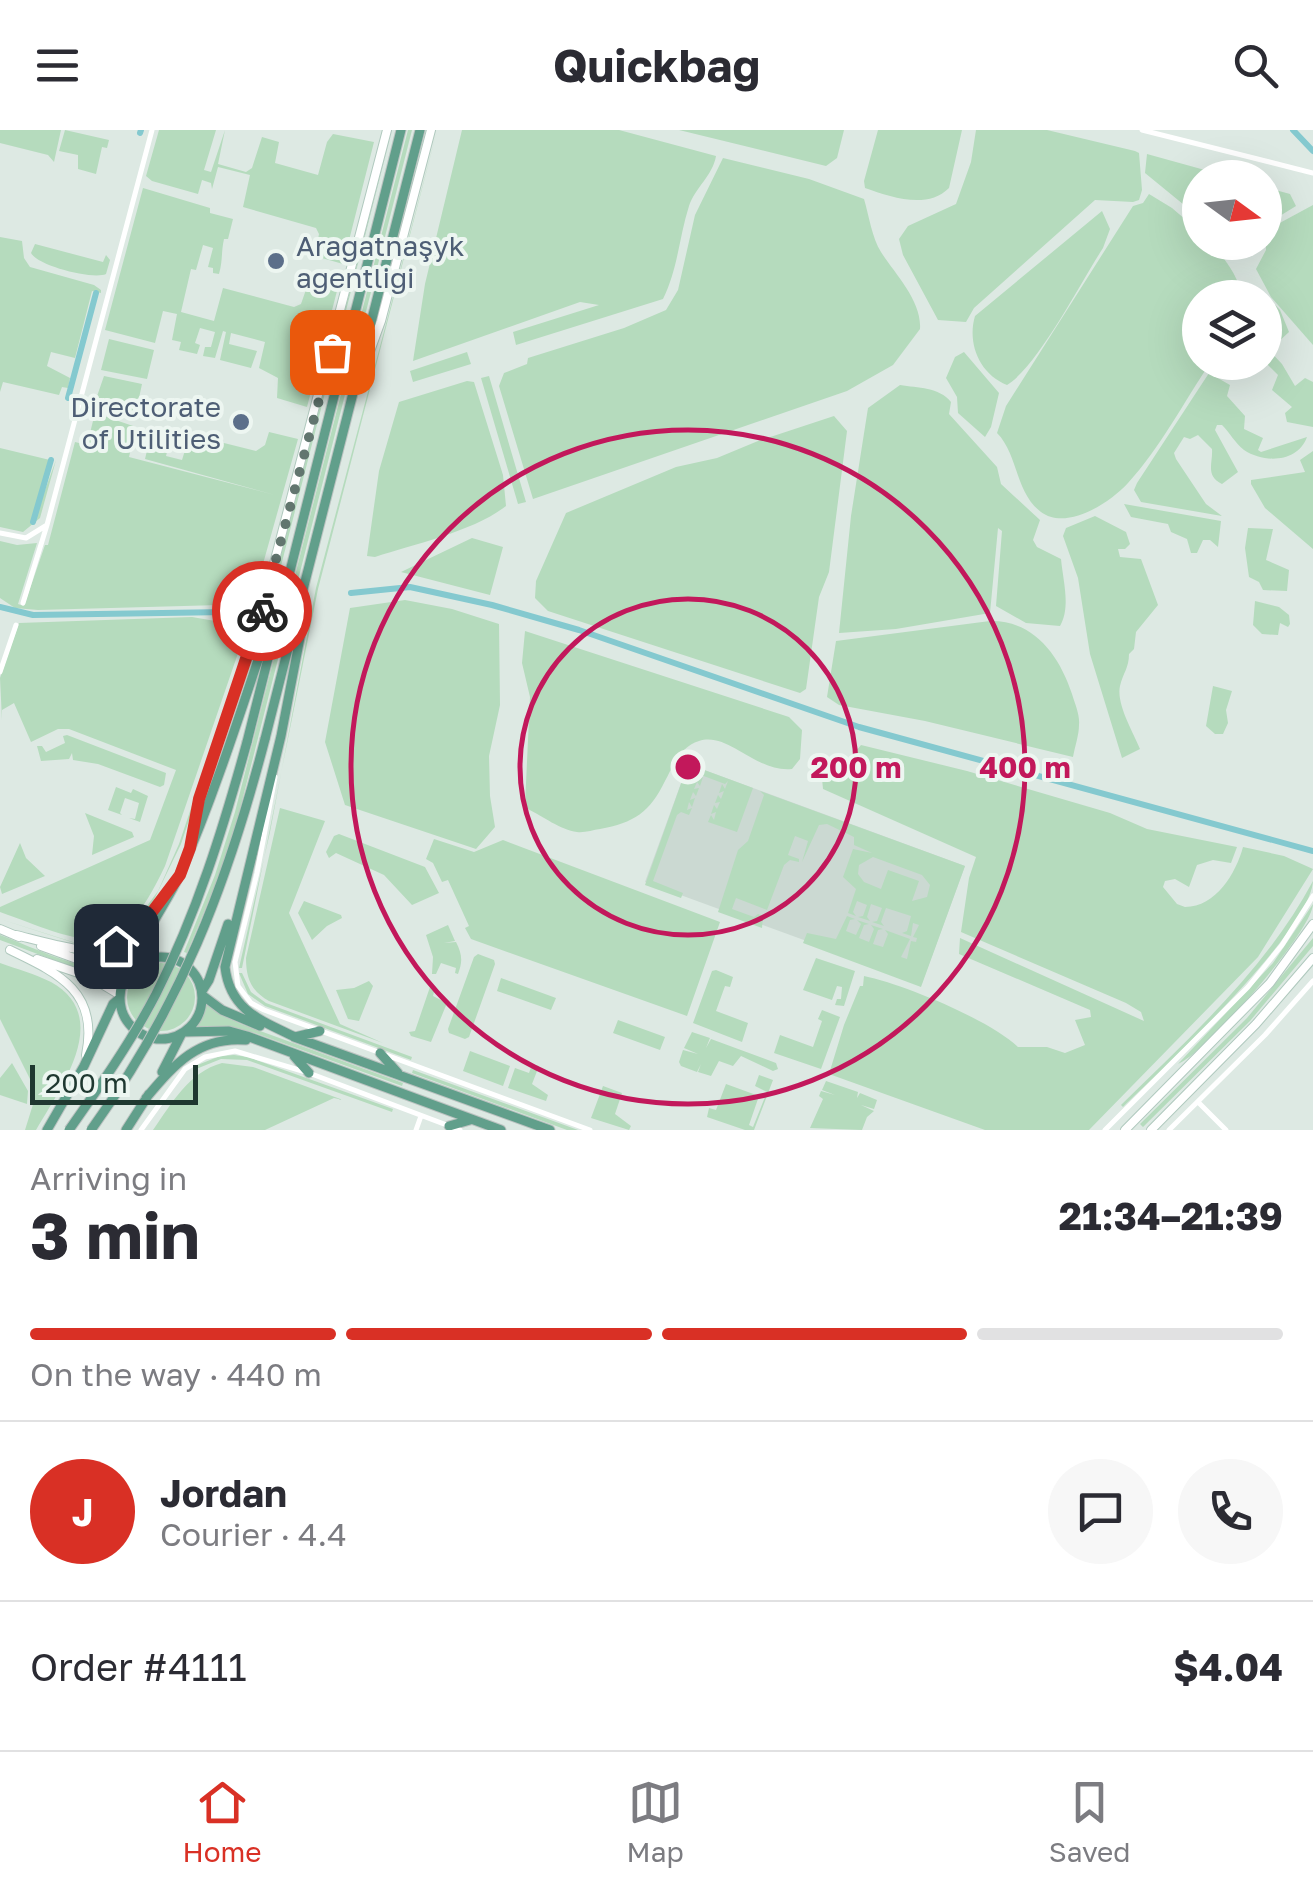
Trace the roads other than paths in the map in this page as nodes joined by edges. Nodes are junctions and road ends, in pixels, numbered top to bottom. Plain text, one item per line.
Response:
1 (152, 130) edge
2 (387, 130) edge
3 (400, 130) edge
4 (420, 130) edge
5 (430, 130) edge
6 (1142, 130) edge
7 (1313, 174) edge
8 (353, 399) junction
9 (48, 524) junction
10 (321, 530) junction
11 (0, 533) edge
12 (293, 559) junction
13 (23, 603) dead end
14 (16, 625) dead end
15 (0, 672) edge
16 (281, 736) junction
17 (190, 848) junction
18 (249, 866) junction
19 (180, 875) junction
20 (1313, 896) edge
21 (1313, 924) edge
22 (0, 929) edge
23 (16, 936) junction
24 (0, 947) edge
25 (10, 950) junction
26 (1313, 958) edge
27 (135, 966) junction
28 (1313, 981) edge
29 (202, 993) junction
30 (120, 997) junction
31 (320, 1030) junction
32 (184, 1032) junction
33 (295, 1037) junction
34 (275, 1047) junction
35 (1230, 1051) junction
36 (380, 1053) junction
37 (292, 1054) junction
38 (1191, 1065) junction
39 (84, 1066) junction
40 (308, 1073) junction
41 (1161, 1074) junction
42 (400, 1075) junction
43 (1224, 1076) junction
44 (146, 1098) junction
45 (1198, 1102) junction
46 (421, 1116) junction
47 (472, 1120) junction
48 (127, 1127) edge
49 (454, 1128) edge
50 (47, 1130) edge
51 (70, 1130) edge
52 (90, 1130) edge
53 (141, 1130) edge
54 (416, 1130) edge
55 (500, 1130) edge
56 (550, 1130) edge
57 (590, 1130) edge
58 (1106, 1130) edge
59 (1125, 1130) edge
60 (1150, 1130) edge
61 (1169, 1130) edge
62 (1226, 1130) edge

1 - 9 street
2 - 17 main road
3 - 12 main road
4 - 8 main road
5 - 8 main road
6 - 7 street
8 - 10 main road
9 - 11 street
9 - 13 street
10 - 16 main road
10 - 52 main road, bridge
12 - 17 main road
12 - 51 main road, bridge
14 - 15 street
16 - 18 main road
16 - 31 street
17 - 19 main road
18 - 29 main road
18 - 33 main road
19 - 23 main road
19 - 27 main road
20 - 41 street
21 - 38 main road
22 - 23 main road
23 - 27 main road
24 - 25 main road
25 - 30 main road
25 - 39 main road
26 - 35 main road
27 - 29 main road
27 - 30 main road
28 - 43 street
29 - 32 main road
29 - 33 main road
30 - 32 main road
30 - 39 main road
31 - 33 main road
31 - 36 street
32 - 34 main road
32 - 44 main road
33 - 42 main road
34 - 37 main road
34 - 44 main road
35 - 43 street
35 - 60 main road
36 - 42 main road
36 - 57 street
37 - 40 main road
37 - 47 main road
38 - 41 street
38 - 59 main road
39 - 50 main road
40 - 46 street
40 - 53 street
41 - 58 street
42 - 56 main road
43 - 45 street
44 - 48 main road
45 - 61 street
45 - 62 street
46 - 49 street
46 - 54 street
47 - 49 main road
47 - 55 main road

